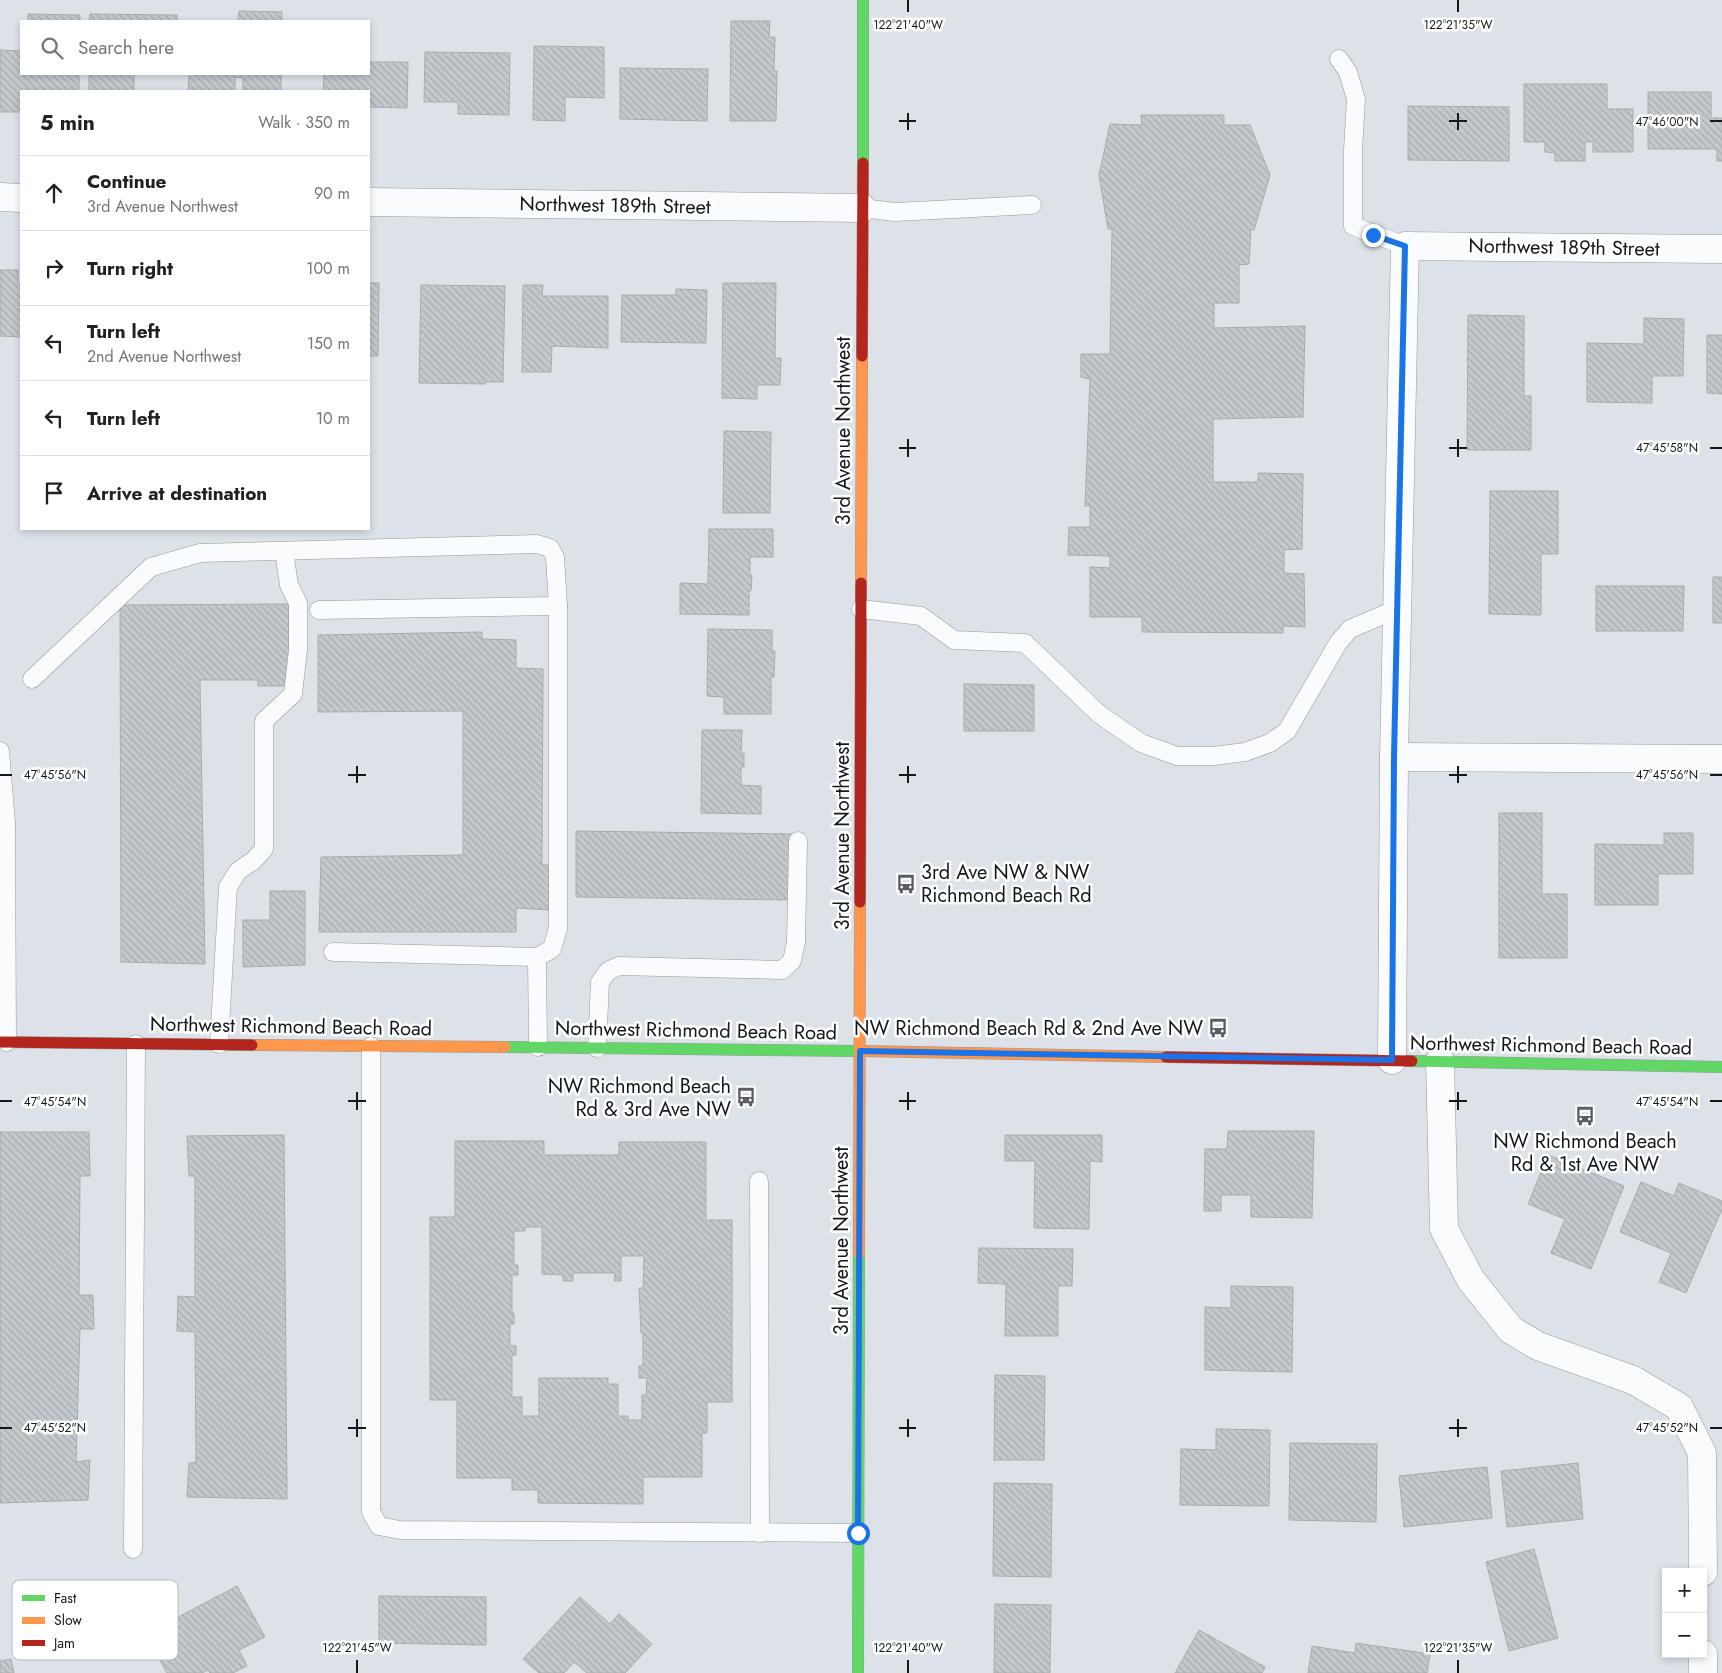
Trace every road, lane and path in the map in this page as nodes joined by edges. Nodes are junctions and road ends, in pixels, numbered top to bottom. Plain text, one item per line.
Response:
1 (863, 0) edge
2 (1338, 59) dead end
3 (0, 198) edge
4 (20, 198) edge
5 (370, 202) edge
6 (1032, 205) dead end
7 (862, 208) junction
8 (1405, 246) junction
9 (1722, 249) edge
10 (284, 551) junction
11 (558, 606) junction
12 (1397, 608) junction
13 (861, 609) junction
14 (319, 610) dead end
15 (32, 678) dead end
16 (0, 751) edge
17 (1394, 757) junction
18 (1722, 759) edge
19 (3, 822) edge
20 (798, 841) dead end
21 (333, 952) dead end
22 (538, 957) junction
23 (3, 1042) edge
24 (136, 1044) junction
25 (219, 1044) junction
26 (371, 1046) junction
27 (538, 1047) junction
28 (597, 1048) junction
29 (860, 1051) junction
30 (1392, 1060) junction
31 (1440, 1061) junction
32 (1722, 1067) edge
33 (759, 1181) dead end
34 (760, 1533) junction
35 (858, 1533) junction
36 (133, 1549) dead end
37 (1703, 1568) edge
38 (1703, 1658) edge
39 (858, 1673) edge
40 (1703, 1673) edge

1 - 7 main road, 3rd Avenue Northwest
2 - 8 lane
3 - 4 street
5 - 7 street, Northwest 189th Street
6 - 7 lane
7 - 13 main road, 3rd Avenue Northwest
8 - 9 street, Northwest 189th Street
8 - 12 street
10 - 11 lane
10 - 15 lane
10 - 25 lane
11 - 14 lane
11 - 22 lane
12 - 13 lane
12 - 17 street
13 - 29 main road, 3rd Avenue Northwest
16 - 19 lane
17 - 18 street
17 - 30 street
19 - 23 lane
20 - 28 lane
21 - 22 lane
22 - 27 lane
23 - 24 main road, Northwest Richmond Beach Road
24 - 25 main road, Northwest Richmond Beach Road
24 - 36 lane
25 - 26 main road, Northwest Richmond Beach Road
26 - 27 main road, Northwest Richmond Beach Road
26 - 34 lane
27 - 28 main road, Northwest Richmond Beach Road
28 - 29 main road, Northwest Richmond Beach Road
29 - 30 main road, Northwest Richmond Beach Road
29 - 35 main road, 3rd Avenue Northwest
30 - 31 main road, Northwest Richmond Beach Road
31 - 32 main road, Northwest Richmond Beach Road
31 - 37 street
33 - 34 lane
34 - 35 lane
35 - 39 main road, 3rd Avenue Northwest
38 - 40 street

